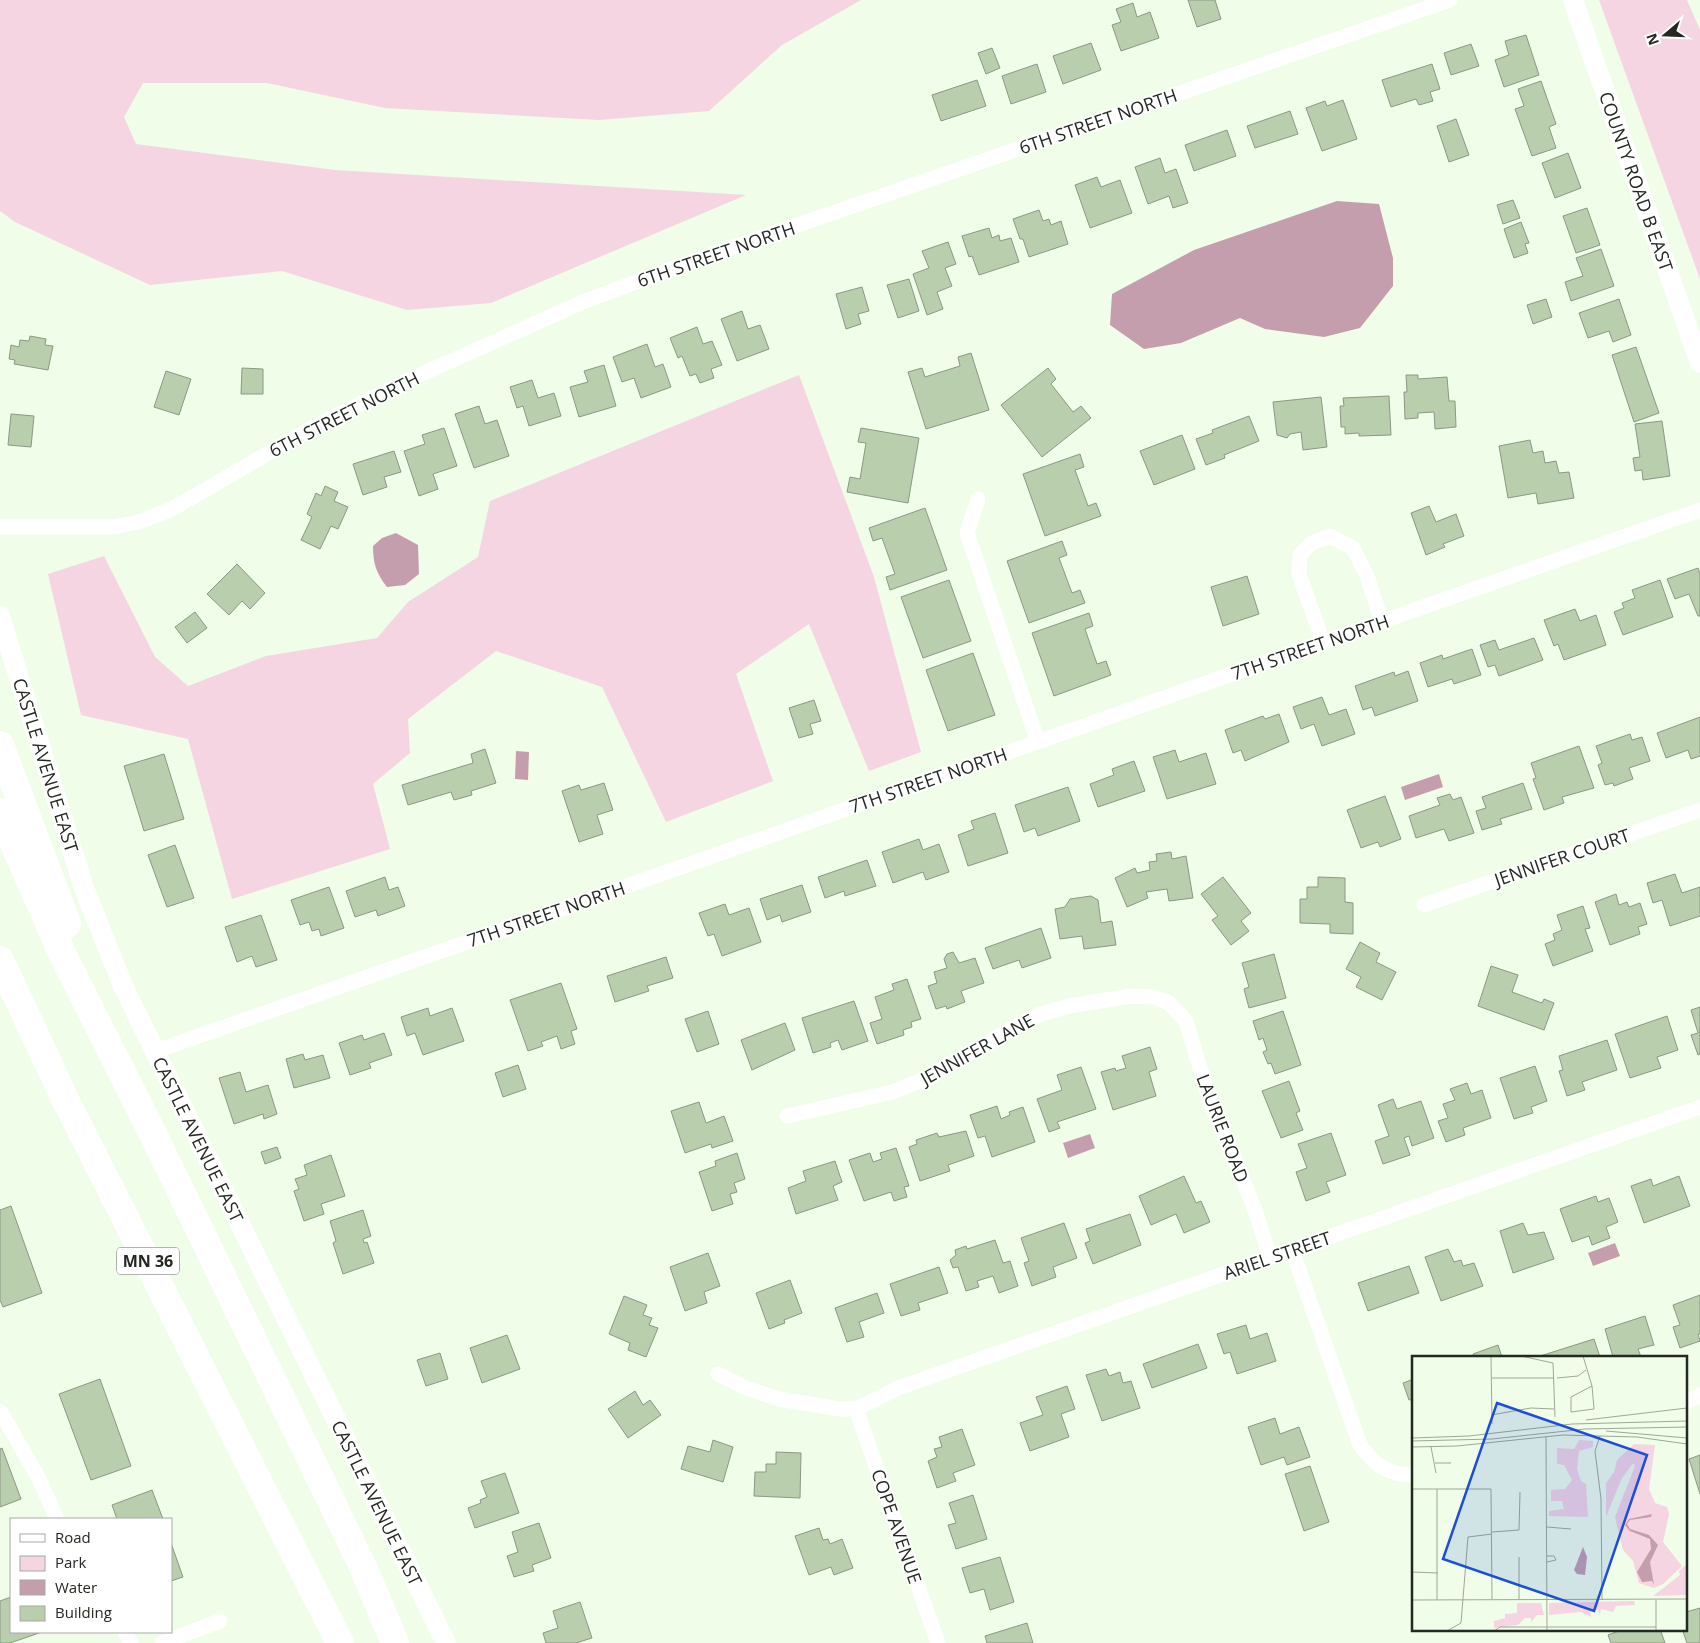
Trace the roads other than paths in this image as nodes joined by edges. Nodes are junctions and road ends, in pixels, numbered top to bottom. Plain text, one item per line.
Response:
1 (1450, 0) edge
2 (1573, 0) edge
3 (1700, 363) edge
4 (978, 499) dead end
5 (1700, 510) edge
6 (0, 527) edge
7 (0, 616) edge
8 (1382, 622) junction
9 (1323, 642) junction
10 (1038, 742) junction
11 (0, 745) edge
12 (1700, 810) edge
13 (0, 812) edge
14 (1424, 905) dead end
15 (0, 960) edge
16 (0, 979) edge
17 (1169, 1003) joint
18 (111, 1051) junction
19 (156, 1051) junction
20 (51, 1069) junction
21 (1700, 1106) edge
22 (787, 1116) dead end
23 (1292, 1250) junction
24 (1270, 1257) junction
25 (718, 1374) dead end
26 (1700, 1395) edge
27 (1688, 1401) edge
28 (856, 1409) junction
29 (0, 1411) edge
30 (1412, 1475) edge
31 (57, 1518) edge
32 (220, 1621) dead end
33 (162, 1643) edge
34 (340, 1643) edge
35 (395, 1643) edge
36 (446, 1643) edge
37 (938, 1643) edge

1 - 6 street, 6TH STREET NORTH
2 - 3 street, COUNTY ROAD B EAST
4 - 10 street
5 - 8 street, 7TH STREET NORTH
7 - 19 street, CASTLE AVENUE EAST
8 - 9 street, 7TH STREET NORTH
8 - 9 street
9 - 10 street, 7TH STREET NORTH
10 - 19 street, 7TH STREET NORTH
11 - 18 highway
12 - 14 street, JENNIFER COURT
13 - 18 highway, MN 36
15 - 20 highway, MN 36
16 - 20 highway
17 - 22 street, JENNIFER LANE
17 - 24 street, LAURIE ROAD
18 - 35 highway, MN 36
19 - 36 street, CASTLE AVENUE EAST
20 - 34 highway, MN 36
21 - 23 street, ARIEL STREET
23 - 24 street, ARIEL STREET
23 - 30 street
24 - 28 street, ARIEL STREET
25 - 28 street
26 - 27 street
28 - 37 street, COPE AVENUE
29 - 31 street
32 - 33 street

